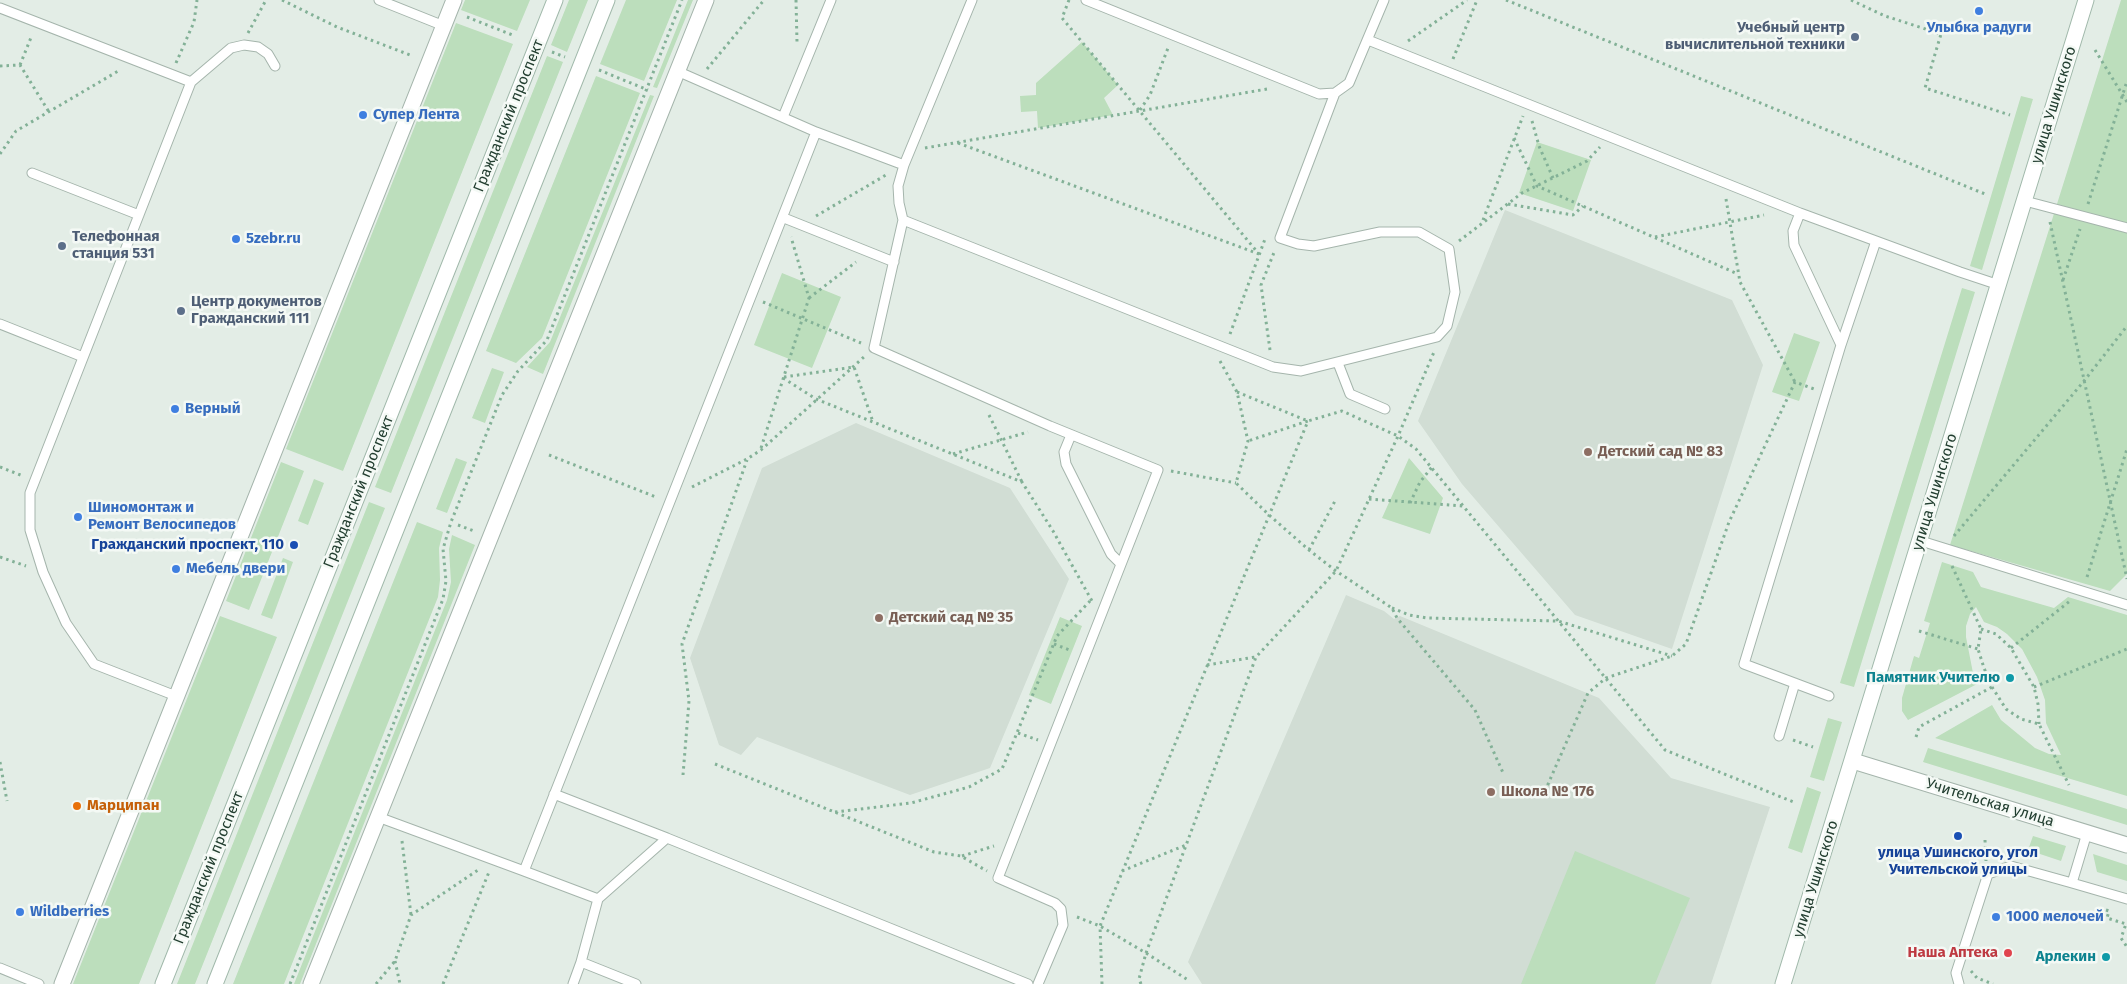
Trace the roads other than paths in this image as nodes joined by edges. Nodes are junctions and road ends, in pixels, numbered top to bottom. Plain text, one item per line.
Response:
1 (379, 0) edge
2 (555, 0) edge
3 (606, 0) edge
4 (706, 0) edge
5 (831, 0) edge
6 (972, 0) edge
7 (1086, 0) edge
8 (1384, 0) edge
9 (2086, 0) edge
10 (456, 7) edge
11 (0, 8) edge
12 (444, 26) junction
13 (1368, 40) junction
14 (275, 66) dead end
15 (677, 71) junction
16 (191, 82) junction
17 (1335, 93) junction
18 (783, 118) junction
19 (816, 132) junction
20 (904, 165) junction
21 (32, 173) dead end
22 (2025, 201) junction
23 (1800, 213) junction
24 (139, 215) junction
25 (784, 218) junction
26 (903, 220) junction
27 (2127, 228) edge
28 (1876, 241) junction
29 (894, 262) junction
30 (1999, 285) junction
31 (0, 324) edge
32 (1841, 346) junction
33 (83, 357) junction
34 (1338, 363) junction
35 (1386, 409) dead end
36 (1072, 435) junction
37 (1920, 541) junction
38 (1121, 564) junction
39 (2127, 605) edge
40 (1795, 683) junction
41 (176, 696) junction
42 (1829, 696) dead end
43 (1779, 736) dead end
44 (1853, 761) junction
45 (554, 794) junction
46 (378, 818) junction
47 (2087, 833) junction
48 (667, 838) junction
49 (2127, 845) edge
50 (524, 871) junction
51 (2072, 883) junction
52 (598, 899) junction
53 (2127, 900) edge
54 (581, 962) junction
55 (0, 968) edge
56 (39, 984) edge
57 (62, 984) edge
58 (163, 984) edge
59 (216, 984) edge
60 (311, 984) edge
61 (573, 984) edge
62 (636, 984) edge
63 (1028, 984) edge
64 (1038, 984) edge
65 (1783, 984) edge
66 (1959, 984) edge

1 - 12 lane
2 - 58 street, Гражданский проспект
3 - 59 street
4 - 15 street
5 - 18 lane
6 - 20 lane
7 - 17 lane
8 - 13 lane
9 - 22 street, улица Ушинского
10 - 12 street
11 - 16 lane
12 - 41 street
13 - 17 lane
13 - 23 lane
14 - 16 lane
15 - 18 lane
15 - 46 street
16 - 24 lane
17 - 34 lane
18 - 19 lane
19 - 20 lane
19 - 25 lane
20 - 26 lane
21 - 24 lane
22 - 27 lane
22 - 30 street, улица Ушинского
23 - 28 lane
23 - 32 lane
24 - 33 lane
25 - 29 lane
25 - 45 lane
26 - 29 lane
26 - 34 lane
28 - 30 lane
28 - 32 lane
29 - 36 lane
30 - 37 street, улица Ушинского
31 - 33 lane
32 - 40 lane
33 - 41 lane
34 - 35 lane
36 - 38 lane
36 - 38 lane
37 - 39 lane
37 - 44 street, улица Ушинского
38 - 64 lane
40 - 42 lane
40 - 43 lane
41 - 57 street
44 - 47 street, Учительская улица
44 - 65 street, улица Ушинского
45 - 48 lane
45 - 50 lane
46 - 50 lane
46 - 60 street
47 - 49 street, Учительская улица
47 - 51 lane
48 - 52 lane
48 - 63 lane
50 - 52 lane
51 - 53 lane
51 - 66 lane
52 - 54 lane
54 - 61 lane
54 - 62 lane
55 - 56 lane

